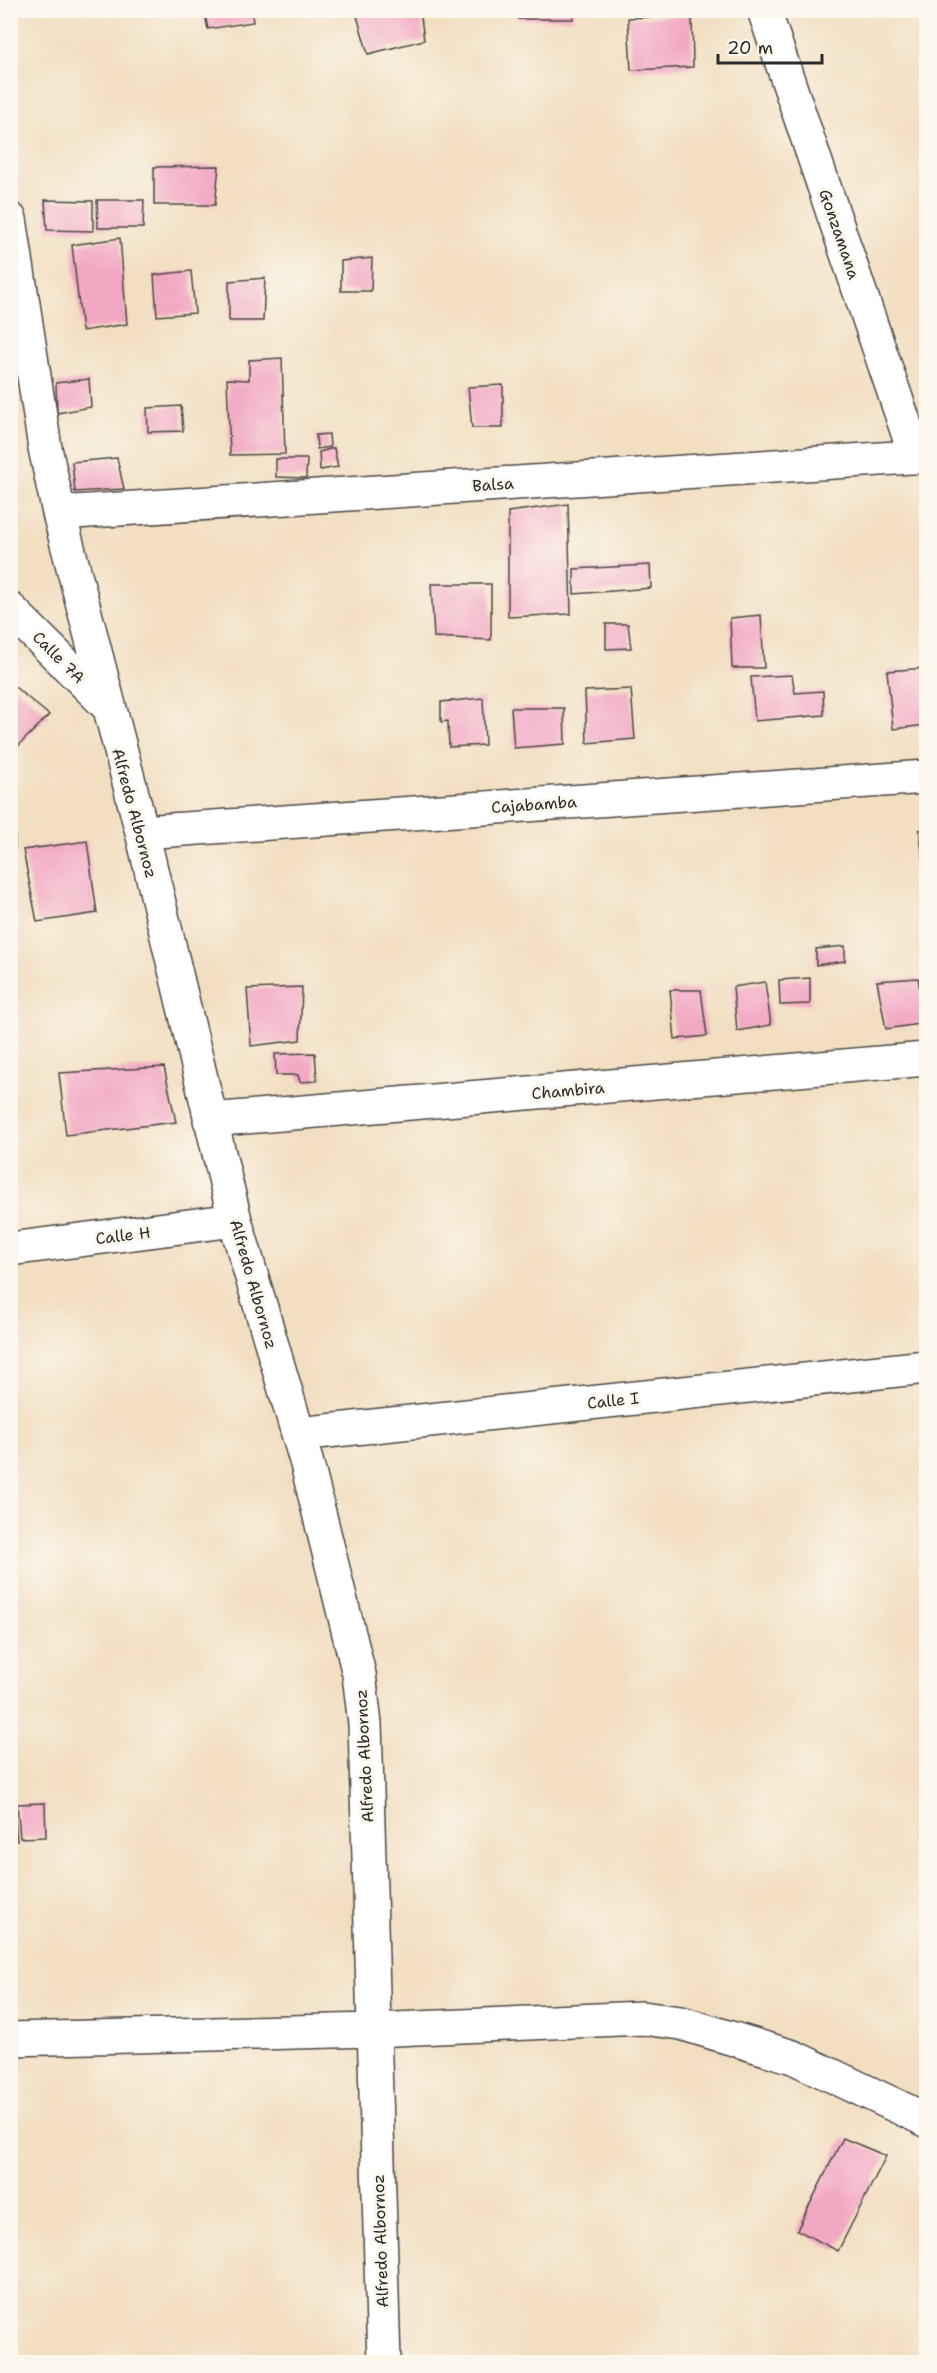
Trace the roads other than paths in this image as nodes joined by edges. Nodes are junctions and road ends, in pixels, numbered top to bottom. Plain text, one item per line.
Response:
1 (764, 10) edge
2 (10, 219) edge
3 (922, 456) edge
4 (59, 513) junction
5 (10, 609) edge
6 (107, 706) junction
7 (927, 777) edge
8 (141, 832) junction
9 (927, 1059) edge
10 (210, 1120) junction
11 (235, 1220) junction
12 (10, 1249) edge
13 (927, 1367) edge
14 (299, 1434) junction
15 (373, 2030) junction
16 (10, 2039) edge
17 (927, 2120) edge
18 (384, 2362) edge

1 - 3 street, Gonzamana
2 - 4 street, Alfredo Albornoz
3 - 4 street, Balsa
4 - 6 street, Alfredo Albornoz
5 - 6 street, Calle 7A
6 - 8 street, Alfredo Albornoz
7 - 8 street, Cajabamba
8 - 10 street, Alfredo Albornoz
9 - 10 street, Chambira
10 - 11 street, Alfredo Albornoz
11 - 12 street, Calle H
11 - 14 street, Alfredo Albornoz
13 - 14 street, Calle I
14 - 15 street, Alfredo Albornoz
15 - 16 street
15 - 17 street
15 - 18 street, Alfredo Albornoz

